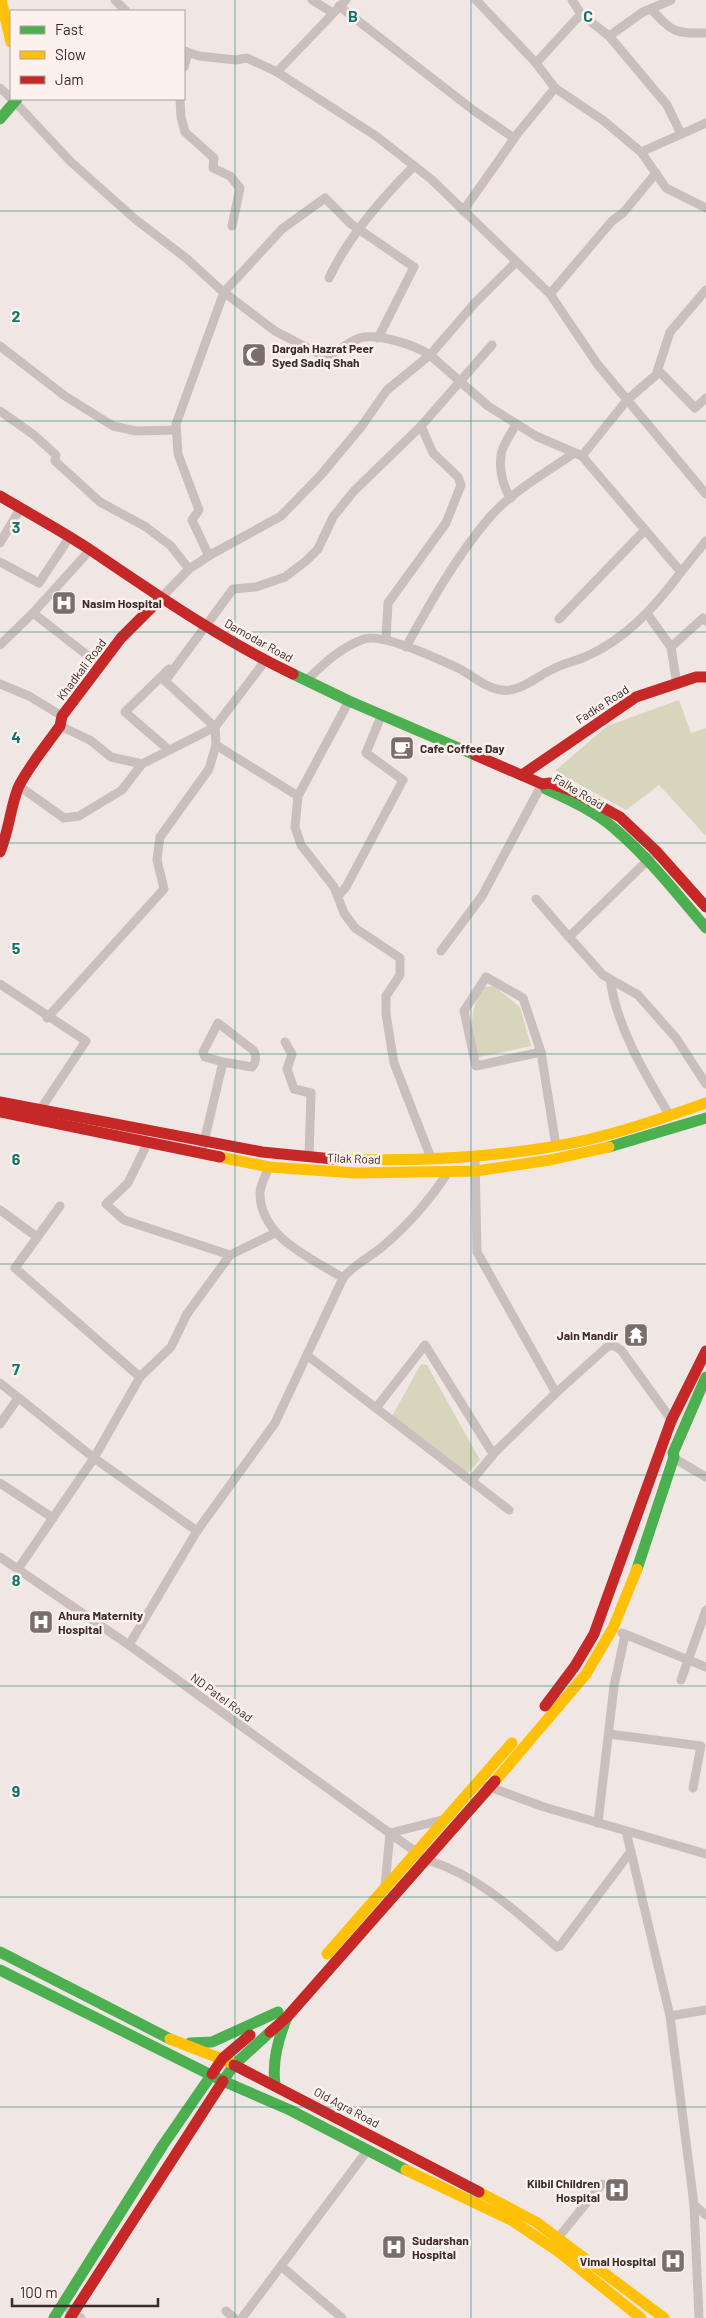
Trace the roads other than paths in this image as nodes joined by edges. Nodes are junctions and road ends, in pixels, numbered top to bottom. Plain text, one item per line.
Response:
1 (1, 0) edge
2 (115, 0) edge
3 (312, 0) edge
4 (476, 0) edge
5 (572, 0) edge
6 (671, 0) edge
7 (339, 6) edge
8 (651, 9) junction
9 (125, 10) edge
10 (581, 14) junction
11 (706, 33) edge
12 (609, 36) junction
13 (10, 38) edge
14 (186, 52) edge
15 (536, 63) junction
16 (277, 72) junction
17 (0, 88) edge
18 (555, 88) junction
19 (10, 96) edge
20 (13, 100) edge
21 (15, 100) edge
22 (180, 100) edge
23 (0, 119) edge
24 (706, 123) edge
25 (681, 134) junction
26 (514, 138) junction
27 (641, 152) junction
28 (414, 166) junction
29 (656, 173) junction
30 (706, 208) edge
31 (463, 211) junction
32 (232, 226) dead end
33 (359, 230) junction
34 (516, 262) junction
35 (329, 278) dead end
36 (706, 290) edge
37 (224, 292) junction
38 (550, 294) junction
39 (378, 338) junction
40 (492, 345) dead end
41 (0, 346) edge
42 (430, 355) junction
43 (659, 370) junction
44 (460, 382) junction
45 (706, 398) edge
46 (627, 400) junction
47 (0, 411) edge
48 (516, 424) junction
49 (421, 426) junction
50 (176, 430) junction
51 (578, 455) junction
52 (706, 494) edge
53 (0, 496) edge
54 (512, 498) junction
55 (20, 509) junction
56 (645, 530) junction
57 (69, 538) junction
58 (706, 541) edge
59 (0, 543) edge
60 (90, 550) junction
61 (209, 556) junction
62 (0, 562) edge
63 (190, 569) junction
64 (681, 572) junction
65 (39, 583) junction
66 (49, 594) junction
67 (160, 599) junction
68 (33, 613) junction
69 (648, 615) junction
70 (558, 619) dead end
71 (706, 621) edge
72 (205, 625) junction
73 (386, 640) junction
74 (0, 645) edge
75 (406, 647) junction
76 (671, 648) junction
77 (265, 661) junction
78 (100, 665) junction
79 (177, 665) junction
80 (706, 677) edge
81 (306, 681) junction
82 (0, 684) edge
83 (677, 685) junction
84 (349, 701) junction
85 (382, 714) junction
86 (61, 721) junction
87 (215, 727) junction
88 (216, 745) junction
89 (169, 750) junction
90 (142, 764) junction
91 (522, 775) junction
92 (542, 784) junction
93 (19, 786) junction
94 (298, 796) junction
95 (9, 816) junction
96 (0, 828) edge
97 (656, 851) junction
98 (0, 852) edge
99 (648, 860) junction
100 (338, 896) junction
101 (536, 899) dead end
102 (706, 907) edge
103 (706, 928) edge
104 (570, 937) junction
105 (441, 951) dead end
106 (610, 979) junction
107 (0, 984) edge
108 (48, 1018) junction
109 (285, 1042) dead end
110 (541, 1052) junction
111 (223, 1062) junction
112 (706, 1084) edge
113 (0, 1102) edge
114 (706, 1103) edge
115 (40, 1110) junction
116 (0, 1112) edge
117 (670, 1116) junction
118 (706, 1118) edge
119 (203, 1141) junction
120 (147, 1144) junction
121 (556, 1146) junction
122 (202, 1154) junction
123 (475, 1157) junction
124 (309, 1158) junction
125 (431, 1158) junction
126 (269, 1168) junction
127 (476, 1171) junction
128 (448, 1172) junction
129 (60, 1206) dead end
130 (0, 1210) edge
131 (275, 1232) junction
132 (38, 1237) junction
133 (230, 1255) junction
134 (344, 1278) junction
135 (706, 1351) edge
136 (308, 1356) junction
137 (140, 1377) junction
138 (706, 1377) edge
139 (0, 1383) edge
140 (556, 1393) junction
141 (18, 1398) junction
142 (376, 1408) junction
143 (670, 1421) junction
144 (0, 1424) edge
145 (682, 1429) junction
146 (497, 1450) junction
147 (657, 1455) junction
148 (674, 1457) junction
149 (94, 1458) junction
150 (706, 1477) edge
151 (471, 1481) junction
152 (0, 1483) edge
153 (510, 1510) dead end
154 (53, 1518) junction
155 (198, 1531) junction
156 (0, 1557) edge
157 (18, 1569) junction
158 (706, 1610) edge
159 (599, 1622) junction
160 (613, 1628) junction
161 (625, 1634) junction
162 (129, 1645) junction
163 (687, 1661) junction
164 (706, 1667) edge
165 (681, 1680) dead end
166 (609, 1734) junction
167 (478, 1782) junction
168 (489, 1787) junction
169 (693, 1788) dead end
170 (446, 1819) junction
171 (598, 1823) junction
172 (626, 1831) junction
173 (390, 1833) junction
174 (631, 1851) junction
175 (416, 1852) junction
176 (706, 1854) edge
177 (427, 1860) junction
178 (385, 1886) junction
179 (0, 1952) edge
180 (0, 1970) edge
181 (706, 2010) edge
182 (282, 2014) junction
183 (670, 2016) junction
184 (180, 2044) junction
185 (223, 2058) junction
186 (234, 2065) junction
187 (212, 2074) junction
188 (223, 2081) junction
189 (276, 2085) junction
190 (367, 2151) junction
191 (602, 2184) dead end
192 (694, 2205) junction
193 (706, 2215) edge
194 (557, 2239) junction
195 (281, 2266) junction
196 (249, 2297) dead end
197 (62, 2306) junction
198 (248, 2310) junction
199 (226, 2311) dead end
200 (75, 2316) edge
201 (54, 2318) edge
202 (234, 2318) edge
203 (242, 2318) edge
204 (342, 2318) edge
205 (640, 2318) edge
206 (664, 2318) edge
207 (699, 2318) edge

1 - 13 main road
2 - 9 street
3 - 7 street
4 - 15 street
5 - 10 street
6 - 8 street
7 - 16 street
7 - 26 street
8 - 11 street
8 - 12 street
10 - 12 street
10 - 15 street
12 - 25 street
14 - 16 street
15 - 18 street
16 - 28 street
17 - 19 street
18 - 26 street
18 - 27 street
20 - 23 main road
21 - 37 street
22 - 32 street
24 - 25 street
25 - 27 street
26 - 31 street
27 - 29 street
28 - 31 street
28 - 33 street
29 - 30 street
29 - 38 street
31 - 34 street
33 - 35 street
33 - 37 street
33 - 39 street
34 - 38 street
34 - 42 street
36 - 43 street
37 - 39 street
37 - 50 street
38 - 46 street
39 - 42 street
40 - 44 street
41 - 50 street
42 - 44 street
42 - 61 street
43 - 45 street
43 - 46 street
44 - 48 street
44 - 49 street
46 - 51 street
46 - 52 street
47 - 63 street
48 - 51 street
48 - 54 street
49 - 72 street
49 - 73 street
50 - 61 street
51 - 54 street
51 - 56 street
53 - 55 main road, Damodar Road
54 - 75 street
55 - 57 main road, Damodar Road
55 - 59 street
56 - 64 street
56 - 70 street
57 - 60 main road, Damodar Road
57 - 65 street
58 - 64 street
60 - 66 street
60 - 67 main road, Damodar Road
61 - 63 street
62 - 65 street
63 - 67 street
64 - 69 street
65 - 66 street
66 - 68 street
67 - 72 main road, Damodar Road
67 - 78 main road, Khadkali Road
68 - 74 street
68 - 78 street
69 - 75 street
69 - 76 street
71 - 76 street
72 - 77 main road, Damodar Road
72 - 79 street
73 - 75 street
73 - 81 street
76 - 83 street
77 - 81 main road, Damodar Road
77 - 87 street
78 - 86 main road, Khadkali Road
79 - 87 street
79 - 89 street
80 - 83 main road, Fadke Road
81 - 84 main road, Damodar Road
82 - 86 street
83 - 91 main road, Fadke Road
84 - 85 main road, Damodar Road
84 - 94 street
85 - 91 main road, Damodar Road
85 - 100 street
86 - 90 street
86 - 93 main road, Khadkali Road
87 - 88 street
87 - 89 street
88 - 94 street
88 - 108 street
89 - 90 street
90 - 93 street
91 - 92 main road, Damodar Road
92 - 97 main road, Falke Road
92 - 99 main road, Falke Road
92 - 105 street
93 - 95 main road, Khadkali Road
94 - 100 street
95 - 96 main road
95 - 98 main road
97 - 99 street
97 - 102 main road, Falke Road
99 - 103 main road, Falke Road
99 - 104 street
100 - 125 street
101 - 104 street
104 - 106 street
106 - 112 street
106 - 117 street
107 - 108 street
108 - 115 street
109 - 124 street
110 - 110 street
110 - 121 street
111 - 111 street
111 - 119 street
113 - 115 main road, Tilak Road
114 - 117 main road, Tilak Road
115 - 119 main road, Tilak Road
116 - 120 main road, Tilak Road
117 - 121 main road, Tilak Road
118 - 127 main road, Tilak Road
119 - 122 street
119 - 124 main road, Tilak Road
120 - 122 main road, Tilak Road
120 - 133 street
121 - 123 main road, Tilak Road
122 - 126 main road, Tilak Road
123 - 125 main road, Tilak Road
123 - 127 street
124 - 125 main road, Tilak Road
126 - 128 main road, Tilak Road
126 - 131 street
127 - 128 main road, Tilak Road
127 - 140 street
128 - 134 street
129 - 132 street
130 - 132 street
131 - 133 street
131 - 134 street
132 - 137 street
133 - 137 street
134 - 136 street
135 - 143 main road
136 - 142 street
136 - 155 street
137 - 149 street
138 - 145 main road
139 - 141 street
140 - 143 street
140 - 146 street
141 - 144 street
141 - 149 street
142 - 146 street
142 - 151 street
143 - 145 street
143 - 147 main road
145 - 148 main road
146 - 151 street
147 - 148 street
147 - 159 main road
148 - 150 street
148 - 160 main road
149 - 154 street
149 - 155 street
151 - 153 street
152 - 154 street
154 - 157 street
155 - 162 street
156 - 157 street, ND Patel Road
157 - 162 street, ND Patel Road
158 - 163 street
159 - 160 street
159 - 167 main road
160 - 161 street
160 - 168 main road
161 - 163 street
161 - 166 street
162 - 173 street, ND Patel Road
163 - 164 street
163 - 165 street
166 - 169 street
166 - 171 street
167 - 168 street
167 - 170 main road
168 - 171 street
168 - 177 main road
170 - 173 street
170 - 175 main road
171 - 172 street
172 - 174 street
172 - 176 street
173 - 175 street, ND Patel Road
173 - 178 street
174 - 177 street, ND Patel Road
174 - 183 street
175 - 177 street, ND Patel Road
175 - 178 main road
177 - 182 main road
178 - 182 main road
179 - 184 main road, Old Agra Road
180 - 187 main road
181 - 183 street
182 - 184 main road
182 - 185 main road
182 - 186 main road
182 - 189 main road
183 - 192 street
184 - 185 main road, Old Agra Road
185 - 186 main road, Old Agra Road
185 - 187 main road
186 - 188 main road
186 - 189 main road, Old Agra Road
187 - 188 main road
187 - 197 main road
188 - 190 main road
188 - 200 main road
189 - 194 main road, Old Agra Road
190 - 195 street
190 - 205 main road
191 - 194 street
192 - 193 street
192 - 207 street
194 - 206 main road, Old Agra Road
195 - 198 street
195 - 204 street
196 - 198 street
197 - 200 street
197 - 201 main road
198 - 203 street
199 - 202 street

